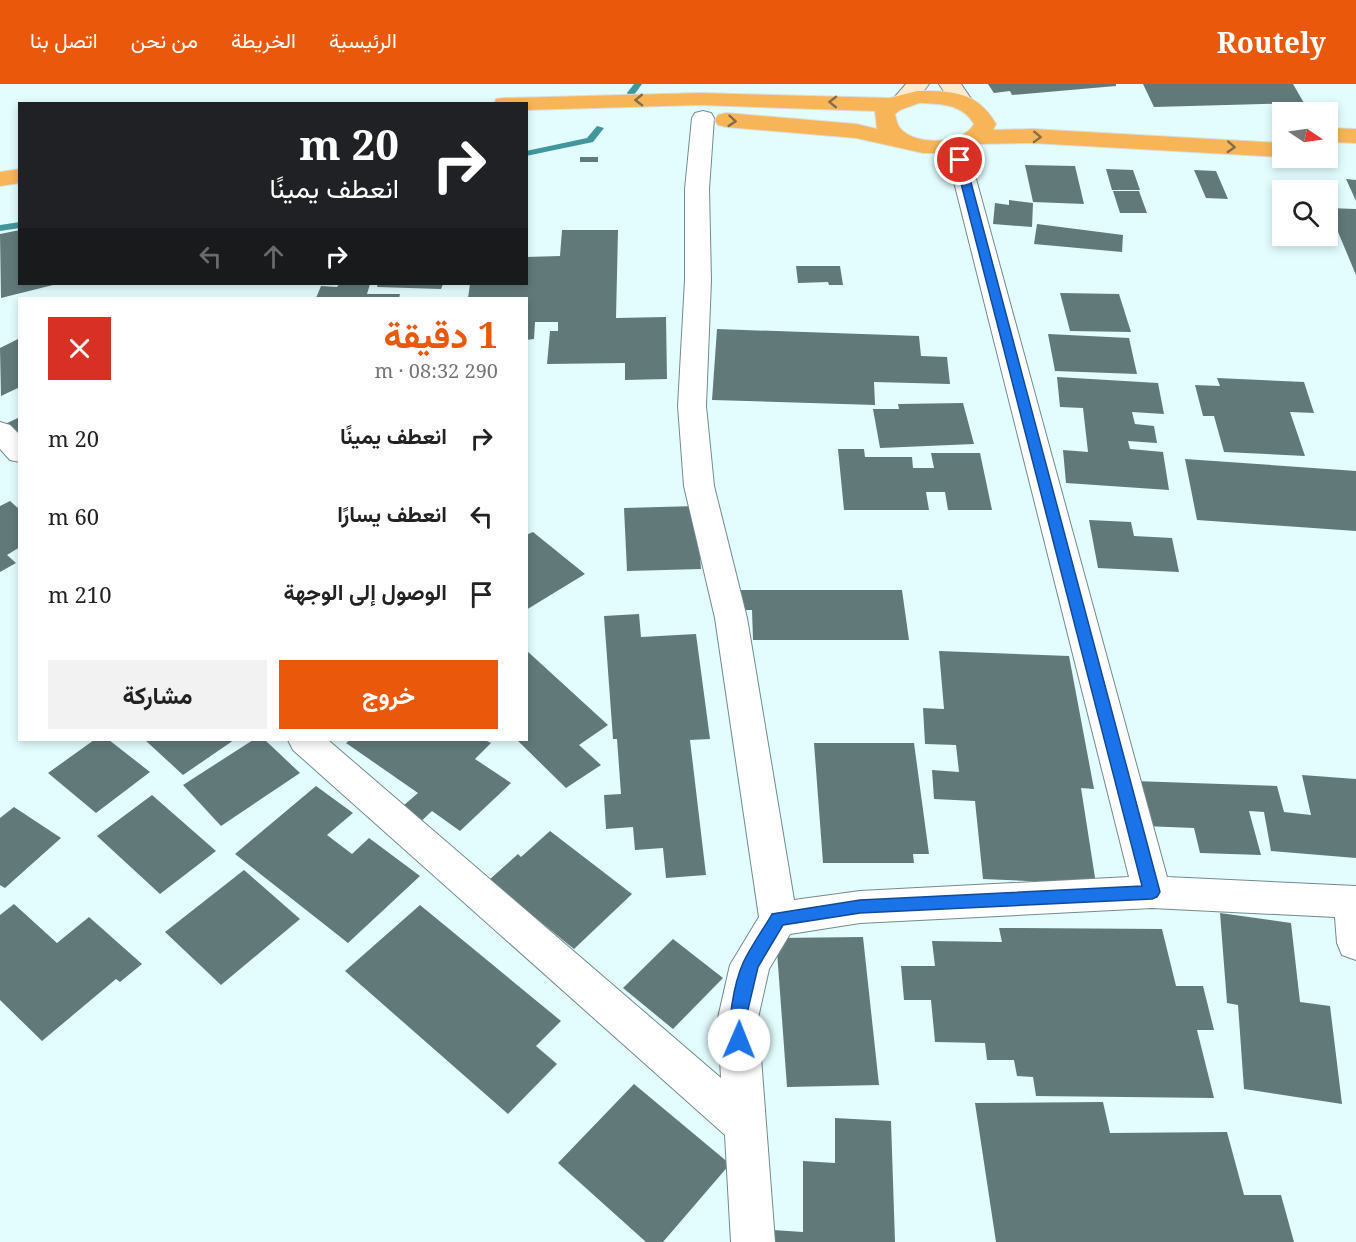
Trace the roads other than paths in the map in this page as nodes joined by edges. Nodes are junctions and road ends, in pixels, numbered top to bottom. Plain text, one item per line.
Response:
1 (950, 84) edge
2 (904, 96) edge
3 (528, 103) edge
4 (972, 109) junction
5 (703, 118) junction
6 (528, 121) edge
7 (1272, 131) edge
8 (1338, 135) edge
9 (1356, 136) edge
10 (904, 141) junction
11 (967, 142) junction
12 (1272, 149) edge
13 (1338, 153) edge
14 (1356, 154) edge
15 (18, 176) edge
16 (0, 179) edge
17 (0, 431) edge
18 (18, 451) edge
19 (305, 741) edge
20 (1152, 892) junction
21 (1355, 902) edge
22 (778, 919) junction
23 (1356, 943) edge
24 (745, 1126) junction
25 (753, 1242) edge

1 - 4 street
2 -> 3 highway
2 - 4 highway
2 - 10 highway
4 - 7 highway
4 - 11 highway
5 - 6 highway
5 -> 10 highway
5 - 22 street
8 - 9 highway
10 - 11 highway
11 -> 12 highway
11 - 20 street
13 - 14 highway
15 - 16 highway
17 - 18 street
19 - 24 street
20 - 21 street
20 - 22 street
21 - 23 street
22 - 24 street
24 - 25 street

